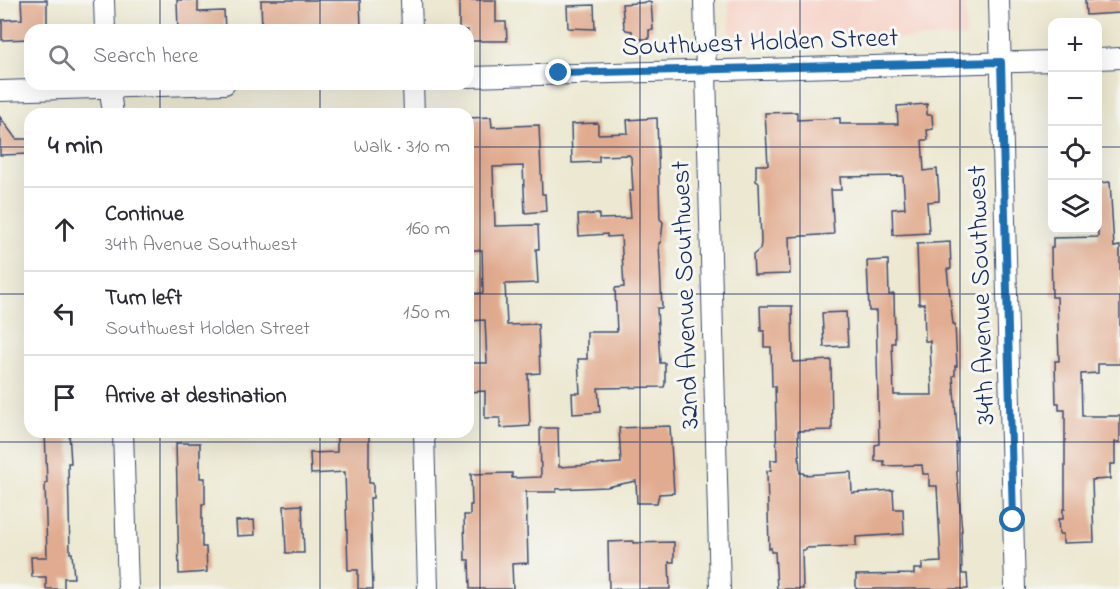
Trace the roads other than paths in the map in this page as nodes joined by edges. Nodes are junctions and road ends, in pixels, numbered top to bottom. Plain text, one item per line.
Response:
1 (104, 0) edge
2 (411, 0) edge
3 (704, 0) edge
4 (999, 0) edge
5 (105, 24) edge
6 (412, 24) edge
7 (1120, 58) edge
8 (1102, 59) edge
9 (1048, 61) edge
10 (1001, 62) junction
11 (704, 69) junction
12 (474, 77) edge
13 (24, 90) edge
14 (110, 90) edge
15 (413, 90) edge
16 (0, 91) edge
17 (112, 108) edge
18 (414, 108) edge
19 (123, 438) edge
20 (424, 438) edge
21 (128, 589) edge
22 (428, 589) edge
23 (720, 589) edge
24 (1015, 589) edge

1 - 5 street
2 - 6 street
3 - 11 street, 32nd Avenue Southwest
4 - 10 street, 34th Avenue Southwest
7 - 8 street
9 - 10 street, Southwest Holden Street
10 - 11 street, Southwest Holden Street
10 - 24 street, 34th Avenue Southwest
11 - 12 street, Southwest Holden Street
11 - 23 street, 32nd Avenue Southwest
13 - 16 street
14 - 17 street
15 - 18 street
19 - 21 street
20 - 22 street

